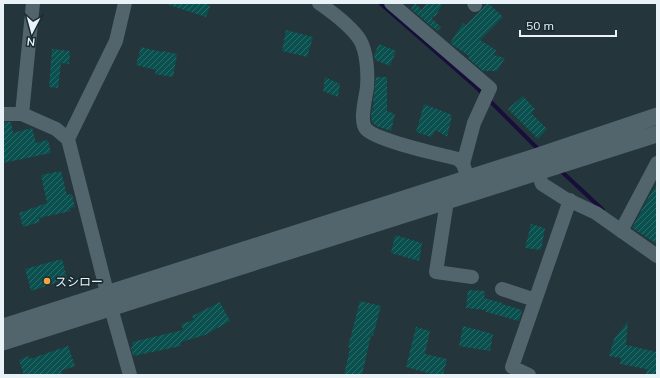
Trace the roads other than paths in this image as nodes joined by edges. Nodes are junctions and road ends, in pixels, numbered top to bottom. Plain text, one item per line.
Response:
1 (32, 3) edge
2 (125, 3) edge
3 (319, 3) edge
4 (391, 3) edge
5 (3, 114) edge
6 (22, 114) junction
7 (657, 116) edge
8 (657, 134) edge
9 (68, 139) junction
10 (544, 162) junction
11 (657, 163) edge
12 (468, 178) junction
13 (570, 200) junction
14 (447, 201) junction
15 (623, 227) junction
16 (657, 256) edge
17 (472, 277) dead end
18 (502, 289) dead end
19 (535, 300) junction
20 (109, 301) junction
21 (3, 326) edge
22 (3, 342) edge
23 (525, 374) edge
24 (130, 375) edge

1 - 6 street
2 - 9 street
3 - 12 street
4 - 12 street
5 - 6 street
6 - 9 street
7 - 10 street
8 - 10 street
9 - 20 street
10 - 12 street
10 - 13 street
11 - 15 street
12 - 14 street
12 - 20 street
13 - 15 street
13 - 19 street
14 - 17 street
14 - 20 street
15 - 16 street
18 - 19 street
19 - 23 street
20 - 21 street
20 - 22 street
20 - 24 street

